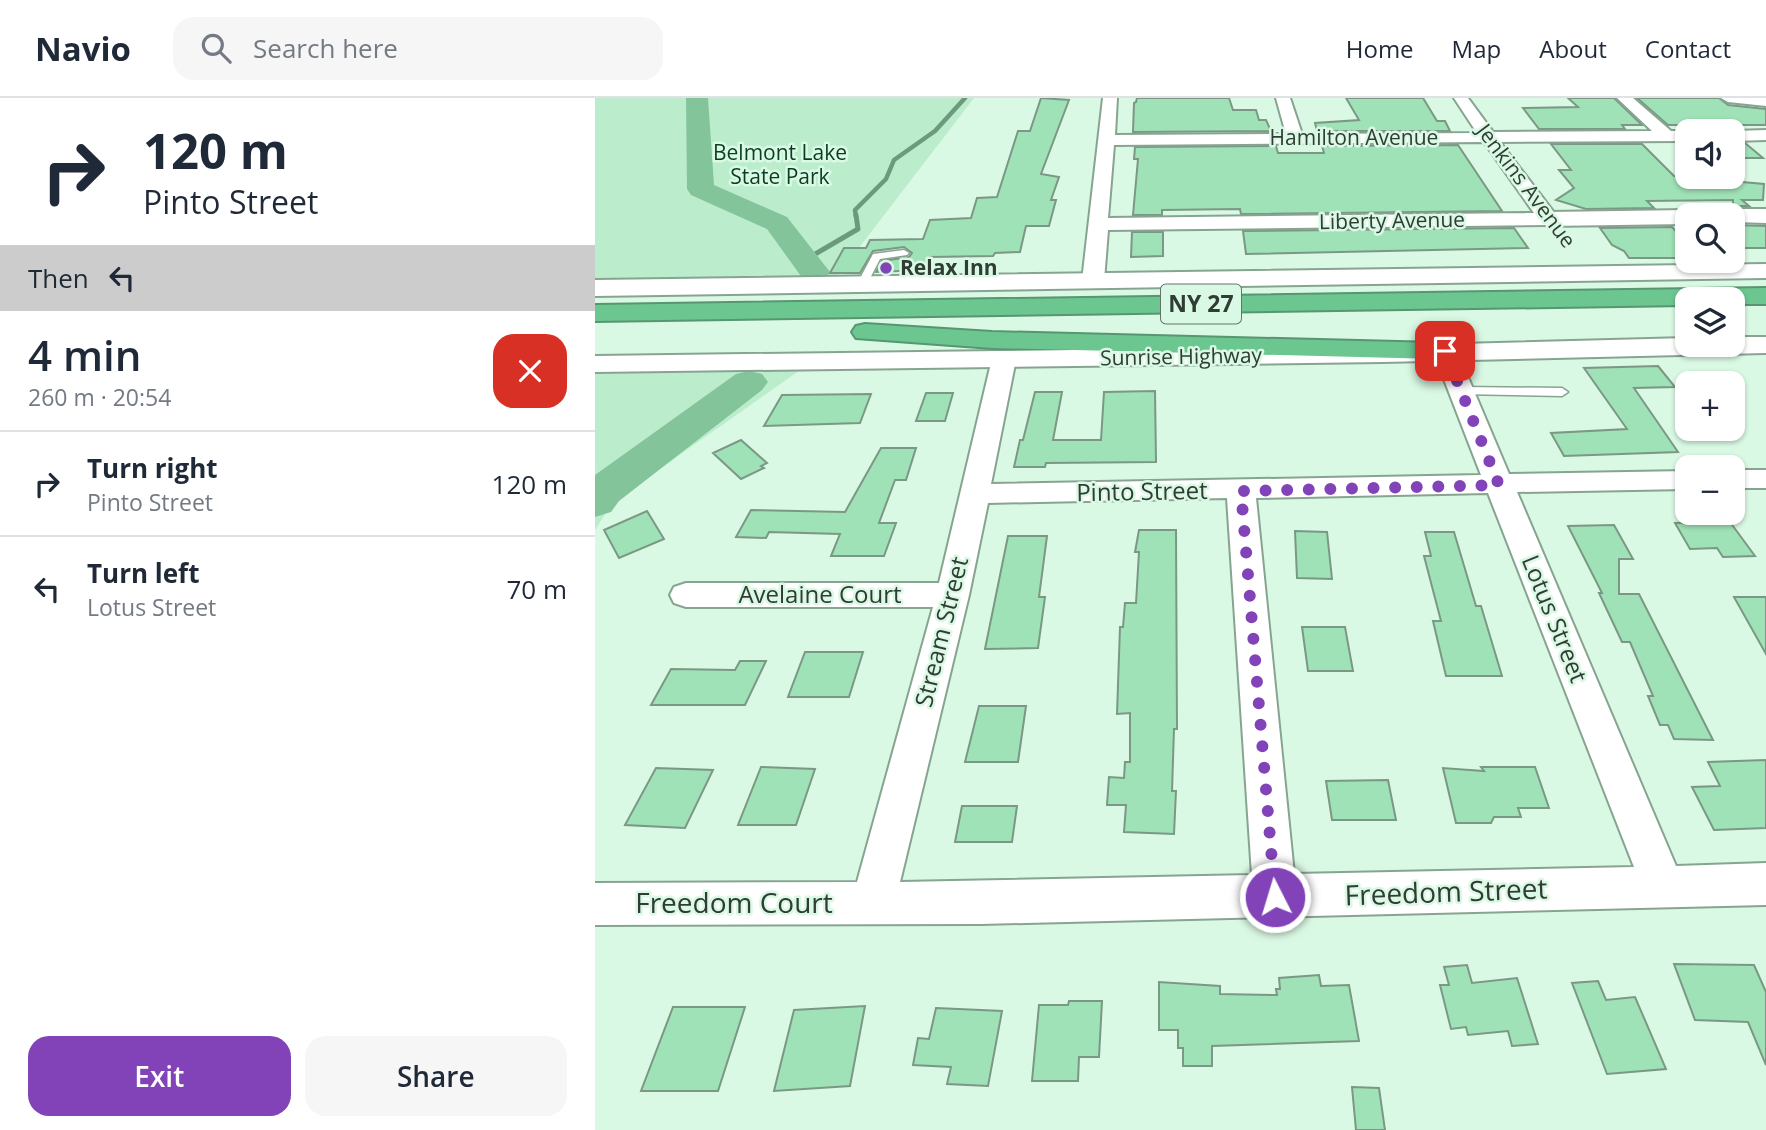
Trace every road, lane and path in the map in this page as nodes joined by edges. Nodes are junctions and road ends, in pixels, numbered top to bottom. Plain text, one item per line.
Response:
1 (1109, 98) edge
2 (1283, 98) edge
3 (1461, 98) edge
4 (1624, 98) edge
5 (1728, 98) edge
6 (1766, 102) edge
7 (1766, 135) edge
8 (1667, 136) junction
9 (1675, 136) edge
10 (1745, 136) edge
11 (1490, 137) junction
12 (1296, 139) junction
13 (1106, 140) junction
14 (1745, 216) edge
15 (1766, 216) edge
16 (1675, 217) edge
17 (1549, 219) junction
18 (1097, 224) junction
19 (904, 253) dead end
20 (1766, 271) edge
21 (1591, 273) junction
22 (1093, 281) junction
23 (862, 284) junction
24 (595, 288) edge
25 (1766, 296) edge
26 (635, 312) junction
27 (595, 313) edge
28 (1766, 317) edge
29 (1675, 318) edge
30 (1745, 318) edge
31 (845, 331) junction
32 (595, 335) edge
33 (1766, 345) edge
34 (1442, 351) junction
35 (1004, 359) junction
36 (595, 364) edge
37 (1462, 391) junction
38 (1562, 392) dead end
39 (1745, 480) edge
40 (1765, 480) edge
41 (1675, 481) edge
42 (1499, 485) junction
43 (1241, 491) junction
44 (974, 494) junction
45 (687, 595) dead end
46 (953, 595) junction
47 (1766, 884) edge
48 (1663, 886) junction
49 (1275, 897) junction
50 (873, 902) junction
51 (595, 904) edge

1 - 13 street
2 - 12 street
3 - 11 street, Jenkins Avenue
4 - 8 street
5 - 6 street
7 - 10 street
8 - 9 street, Hamilton Avenue
8 - 11 street, Hamilton Avenue
11 - 12 street, Hamilton Avenue
11 - 17 street, Jenkins Avenue
12 - 13 street, Hamilton Avenue
13 - 18 street
14 - 15 main road
16 - 17 main road, Liberty Avenue
17 - 18 street, Liberty Avenue
17 - 21 main road, Jenkins Avenue
18 - 22 street
19 - 23 lane
20 - 21 main road
21 - 22 main road
22 - 23 main road
22 - 26 highway
23 - 24 main road
25 - 26 highway, NY 27
26 - 27 highway, NY 27
28 - 30 highway
29 - 31 highway, Sunrise Highway / NY 27
31 - 32 highway, Sunrise Highway / NY 27
31 - 34 highway
33 - 34 main road, Sunrise Highway
34 - 35 main road, Sunrise Highway
34 - 37 street, Lotus Street
35 - 36 main road, Sunrise Highway
35 - 44 street, Stream Street
37 - 38 lane
37 - 42 street, Lotus Street
39 - 40 street
41 - 42 street, Pinto Street
42 - 43 street, Pinto Street
42 - 48 street, Lotus Street
43 - 44 street, Pinto Street
43 - 49 street
44 - 46 street, Stream Street
45 - 46 street, Avelaine Court
46 - 50 street, Stream Street
47 - 48 street, Freedom Street
48 - 49 street, Freedom Street
49 - 50 street, Freedom Street
50 - 51 street, Freedom Court

